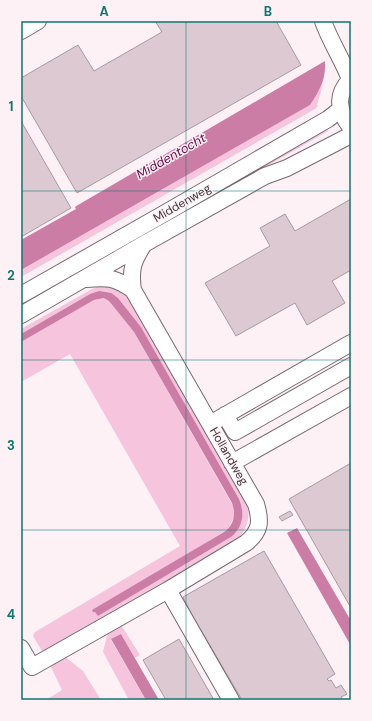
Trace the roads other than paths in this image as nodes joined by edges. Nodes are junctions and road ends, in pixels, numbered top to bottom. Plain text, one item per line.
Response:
1 (38, 21) edge
2 (324, 21) edge
3 (21, 31) edge
4 (351, 55) edge
5 (351, 79) edge
6 (340, 109) junction
7 (350, 128) edge
8 (144, 244) junction
9 (86, 279) junction
10 (133, 290) junction
11 (21, 295) edge
12 (21, 315) edge
13 (351, 343) edge
14 (326, 357) junction
15 (351, 366) edge
16 (336, 374) junction
17 (351, 396) edge
18 (225, 415) junction
19 (210, 424) junction
20 (232, 463) junction
21 (168, 590) junction
22 (21, 648) edge
23 (231, 700) edge

1 - 3 street
2 - 4 street
2 - 5 street
5 - 6 street
6 - 7 street
6 - 11 street, Middenweg
7 - 8 street, Middenweg
8 - 9 street, Middenweg
8 - 10 street, Hollandweg
9 - 10 street, Hollandweg
9 - 12 street, Middenweg
10 - 19 street, Hollandweg
13 - 14 street
14 - 16 street
14 - 18 street
15 - 16 street
16 - 18 street
17 - 20 street
18 - 19 street
19 - 20 street, Hollandweg
20 - 21 street, Hollandweg
21 - 22 street, Hollandweg
21 - 23 street

